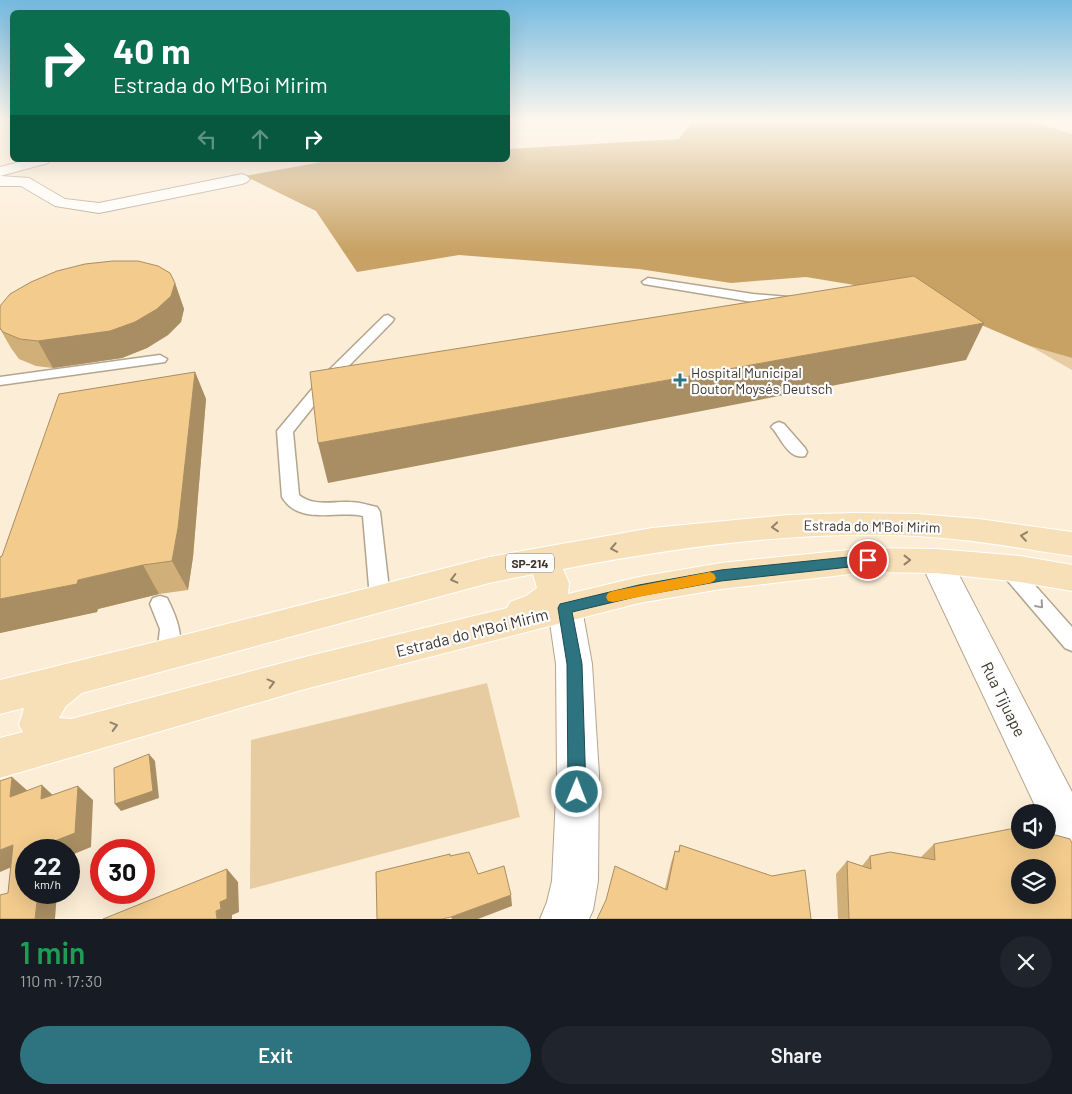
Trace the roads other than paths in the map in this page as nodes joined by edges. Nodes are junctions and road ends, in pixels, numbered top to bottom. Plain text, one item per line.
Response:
1 (30, 164) edge
2 (0, 172) edge
3 (242, 179) dead end
4 (0, 181) edge
5 (648, 282) dead end
6 (791, 301) edge
7 (388, 319) dead end
8 (160, 359) dead end
9 (0, 381) edge
10 (780, 427) dead end
11 (799, 452) dead end
12 (1072, 544) edge
13 (542, 561) junction
14 (936, 561) junction
15 (1008, 568) junction
16 (1072, 578) edge
17 (380, 598) junction
18 (160, 604) dead end
19 (565, 608) junction
20 (479, 630) junction
21 (1072, 642) edge
22 (168, 655) junction
23 (72, 678) junction
24 (0, 697) edge
25 (71, 738) junction
26 (0, 758) edge
27 (1072, 837) edge
28 (564, 919) edge

1 - 2 street
3 - 4 street
5 - 6 lane
7 - 17 lane
8 - 9 lane
10 - 11 lane
12 -> 13 main road, Estrada do M'Boi Mirim / SP-214
13 -> 17 main road, Estrada do M'Boi Mirim / SP-214
13 - 20 main road
14 - 15 main road, Estrada do M'Boi Mirim
19 -> 14 main road, Estrada do M'Boi Mirim
14 - 27 street, Rua Tijuape
15 - 16 main road, Estrada do M'Boi Mirim
15 -> 21 lane
17 - 22 main road, Estrada do M'Boi Mirim / SP-214
18 - 22 lane
19 - 20 main road, Estrada do M'Boi Mirim
19 - 28 street
25 -> 20 main road, Estrada do M'Boi Mirim
22 - 23 main road, Estrada do M'Boi Mirim / SP-214
23 - 24 main road, Estrada do M'Boi Mirim / SP-214
23 - 25 main road
25 - 26 main road, Estrada do M'Boi Mirim

